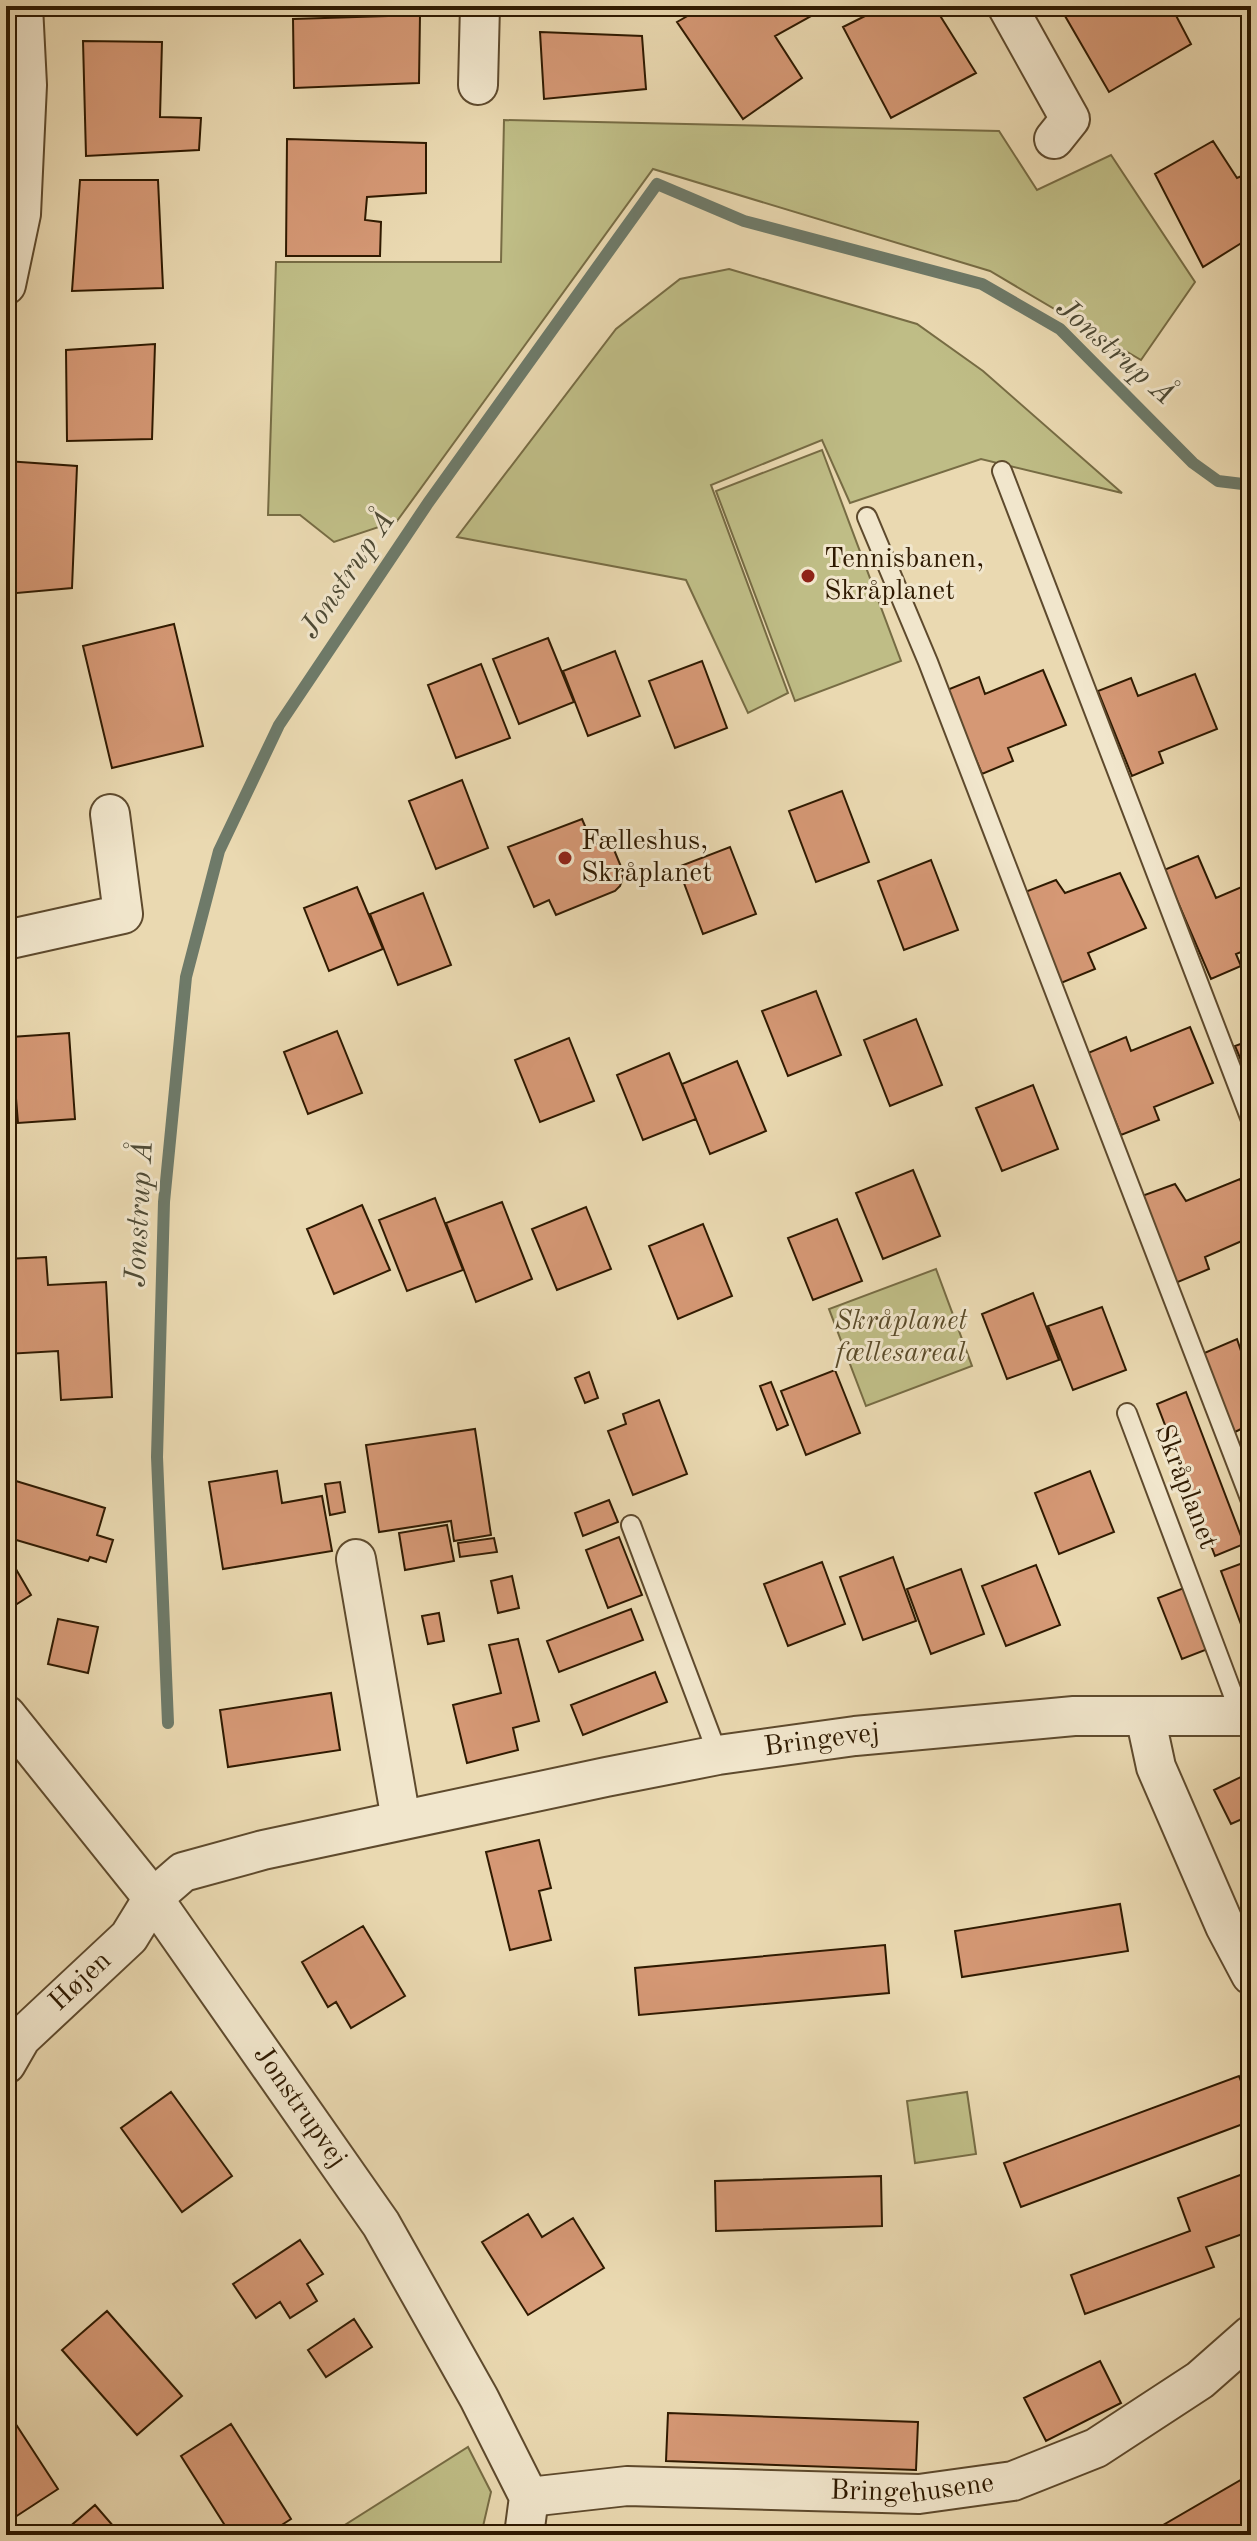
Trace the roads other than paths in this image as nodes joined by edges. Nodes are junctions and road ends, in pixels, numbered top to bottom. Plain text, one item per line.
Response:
1 (23, 6) edge
2 (480, 6) edge
3 (1007, 6) edge
4 (478, 85) dead end
5 (1054, 139) dead end
6 (6, 285) edge
7 (1002, 471) dead end
8 (867, 517) dead end
9 (110, 814) dead end
10 (6, 940) edge
11 (1251, 1120) edge
12 (1127, 1413) dead end
13 (1251, 1501) edge
14 (631, 1525) dead end
15 (356, 1559) dead end
16 (6, 1715) edge
17 (1145, 1716) junction
18 (1246, 1716) edge
19 (718, 1755) junction
20 (401, 1820) junction
21 (153, 1898) junction
22 (1251, 1975) edge
23 (6, 2064) edge
24 (1251, 2335) edge
25 (529, 2497) junction
26 (524, 2535) edge

1 - 6 street
2 - 4 street
3 - 5 street
7 - 11 lane
8 - 13 lane
9 - 10 street
12 - 18 lane, Skråplanet
14 - 19 lane
15 - 20 street
16 - 21 street, Jonstrupvej
17 - 18 street, Bringevej
17 - 19 street, Bringevej
17 - 22 street
19 - 20 street, Bringevej
20 - 21 street, Bringevej
21 - 23 street, Højen
21 - 25 street, Jonstrupvej
24 - 25 street, Bringehusene
25 - 26 street

